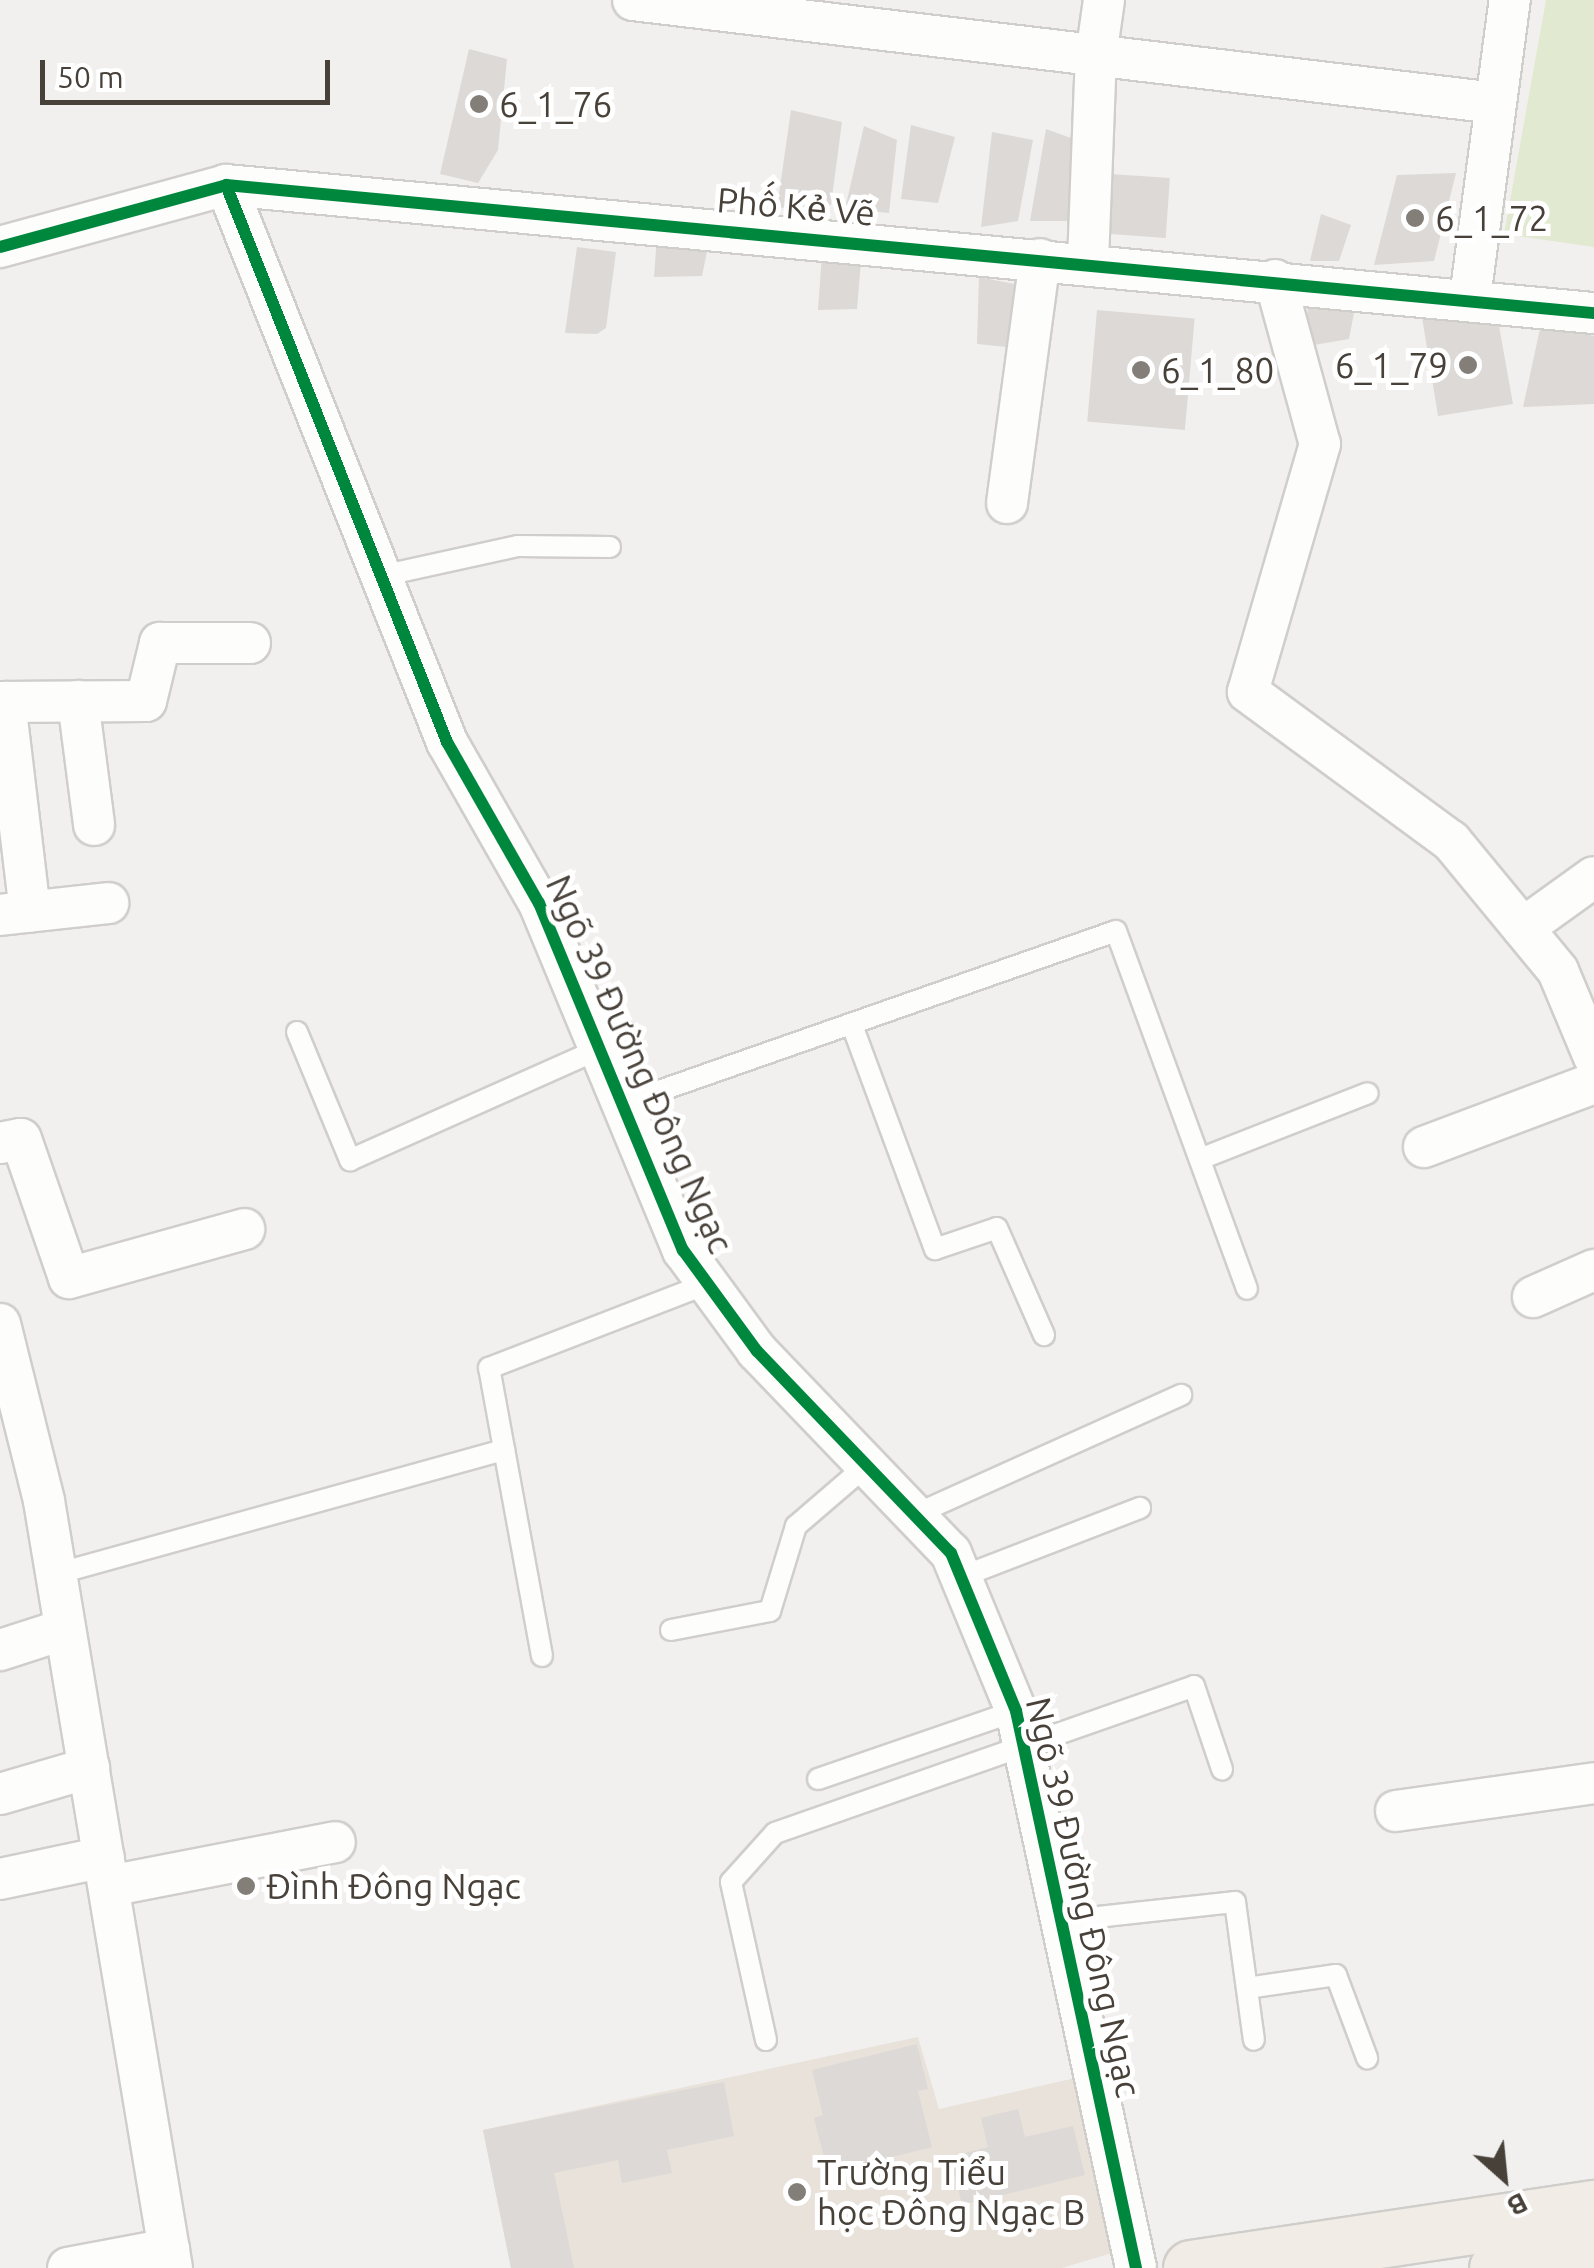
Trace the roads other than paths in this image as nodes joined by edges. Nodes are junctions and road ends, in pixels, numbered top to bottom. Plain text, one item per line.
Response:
1 (633, 0) edge
2 (1104, 0) edge
3 (1510, 0) edge
4 (1096, 56) junction
5 (1496, 103) junction
6 (226, 185) junction
7 (0, 247) edge
8 (1040, 259) junction
9 (1088, 262) junction
10 (1275, 280) junction
11 (1470, 298) junction
12 (1594, 314) edge
13 (1006, 503) dead end
14 (610, 547) dead end
15 (381, 576) junction
16 (250, 643) dead end
17 (78, 701) junction
18 (2, 702) edge
19 (94, 824) dead end
20 (1594, 877) edge
21 (108, 903) dead end
22 (15, 913) edge
23 (1523, 928) junction
24 (852, 1025) junction
25 (297, 1032) dead end
26 (599, 1049) junction
27 (1594, 1057) edge
28 (1594, 1083) edge
29 (1368, 1093) dead end
30 (622, 1104) junction
31 (0, 1143) edge
32 (1424, 1147) dead end
33 (1200, 1159) junction
34 (244, 1228) dead end
35 (1594, 1270) edge
36 (707, 1284) junction
37 (1247, 1289) dead end
38 (1533, 1297) dead end
39 (0, 1324) edge
40 (1044, 1334) dead end
41 (8, 1386) edge
42 (1181, 1395) dead end
43 (504, 1450) junction
44 (867, 1465) junction
45 (1140, 1508) dead end
46 (914, 1515) junction
47 (56, 1574) junction
48 (961, 1577) junction
49 (65, 1629) junction
50 (671, 1630) dead end
51 (0, 1650) edge
52 (542, 1656) dead end
53 (1020, 1729) junction
54 (89, 1768) junction
55 (1222, 1769) dead end
56 (818, 1779) dead end
57 (1594, 1783) edge
58 (0, 1794) edge
59 (1396, 1810) dead end
60 (335, 1842) dead end
61 (106, 1872) junction
62 (0, 1879) edge
63 (1060, 1921) junction
64 (1247, 1988) junction
65 (766, 2040) dead end
66 (1254, 2040) dead end
67 (1367, 2058) dead end
68 (1594, 2208) edge
69 (1594, 2257) edge
70 (171, 2258) edge
71 (68, 2268) edge
72 (1136, 2268) edge
73 (1191, 2268) edge
74 (1497, 2268) edge

1 - 4 street
2 - 4 street
3 - 5 street
4 - 5 street
4 - 9 street
5 - 11 street
6 - 7 street, Phố Kẻ Vẽ
6 - 8 street, Phố Kẻ Vẽ
6 - 15 street, Ngõ 39 Đường Đông Ngạc
8 - 9 street, Phố Kẻ Vẽ
8 - 13 street
9 - 10 street, Phố Kẻ Vẽ
10 - 11 street, Phố Kẻ Vẽ
10 - 23 street
11 - 12 street, Phố Kẻ Vẽ
14 - 15 lane
15 - 26 street, Ngõ 39 Đường Đông Ngạc
16 - 17 street
17 - 18 street
17 - 19 street
18 - 22 street
20 - 23 street
21 - 22 street
23 - 27 street
24 - 30 lane
24 - 33 lane
24 - 40 lane
25 - 26 lane
26 - 30 street, Ngõ 39 Đường Đông Ngạc
28 - 32 street
29 - 33 lane
30 - 36 street, Ngõ 39 Đường Đông Ngạc
31 - 34 street
33 - 37 lane
35 - 38 street
36 - 43 lane
36 - 44 street, Ngõ 39 Đường Đông Ngạc
39 - 41 street
41 - 47 street
42 - 46 lane
43 - 47 lane
43 - 52 lane
44 - 46 street, Ngõ 39 Đường Đông Ngạc
44 - 50 lane
45 - 48 lane
46 - 48 street, Ngõ 39 Đường Đông Ngạc
47 - 49 street
48 - 53 street, Ngõ 39 Đường Đông Ngạc
49 - 51 street
49 - 54 street
53 - 55 lane
53 - 56 lane
53 - 63 street, Ngõ 39 Đường Đông Ngạc
53 - 65 lane
54 - 58 street
54 - 61 street
57 - 59 street
60 - 61 street
61 - 62 street
61 - 70 street
63 - 64 lane
63 - 72 street, Ngõ 39 Đường Đông Ngạc
64 - 66 lane
64 - 67 lane
68 - 73 main road
69 - 74 main road
70 - 71 street

